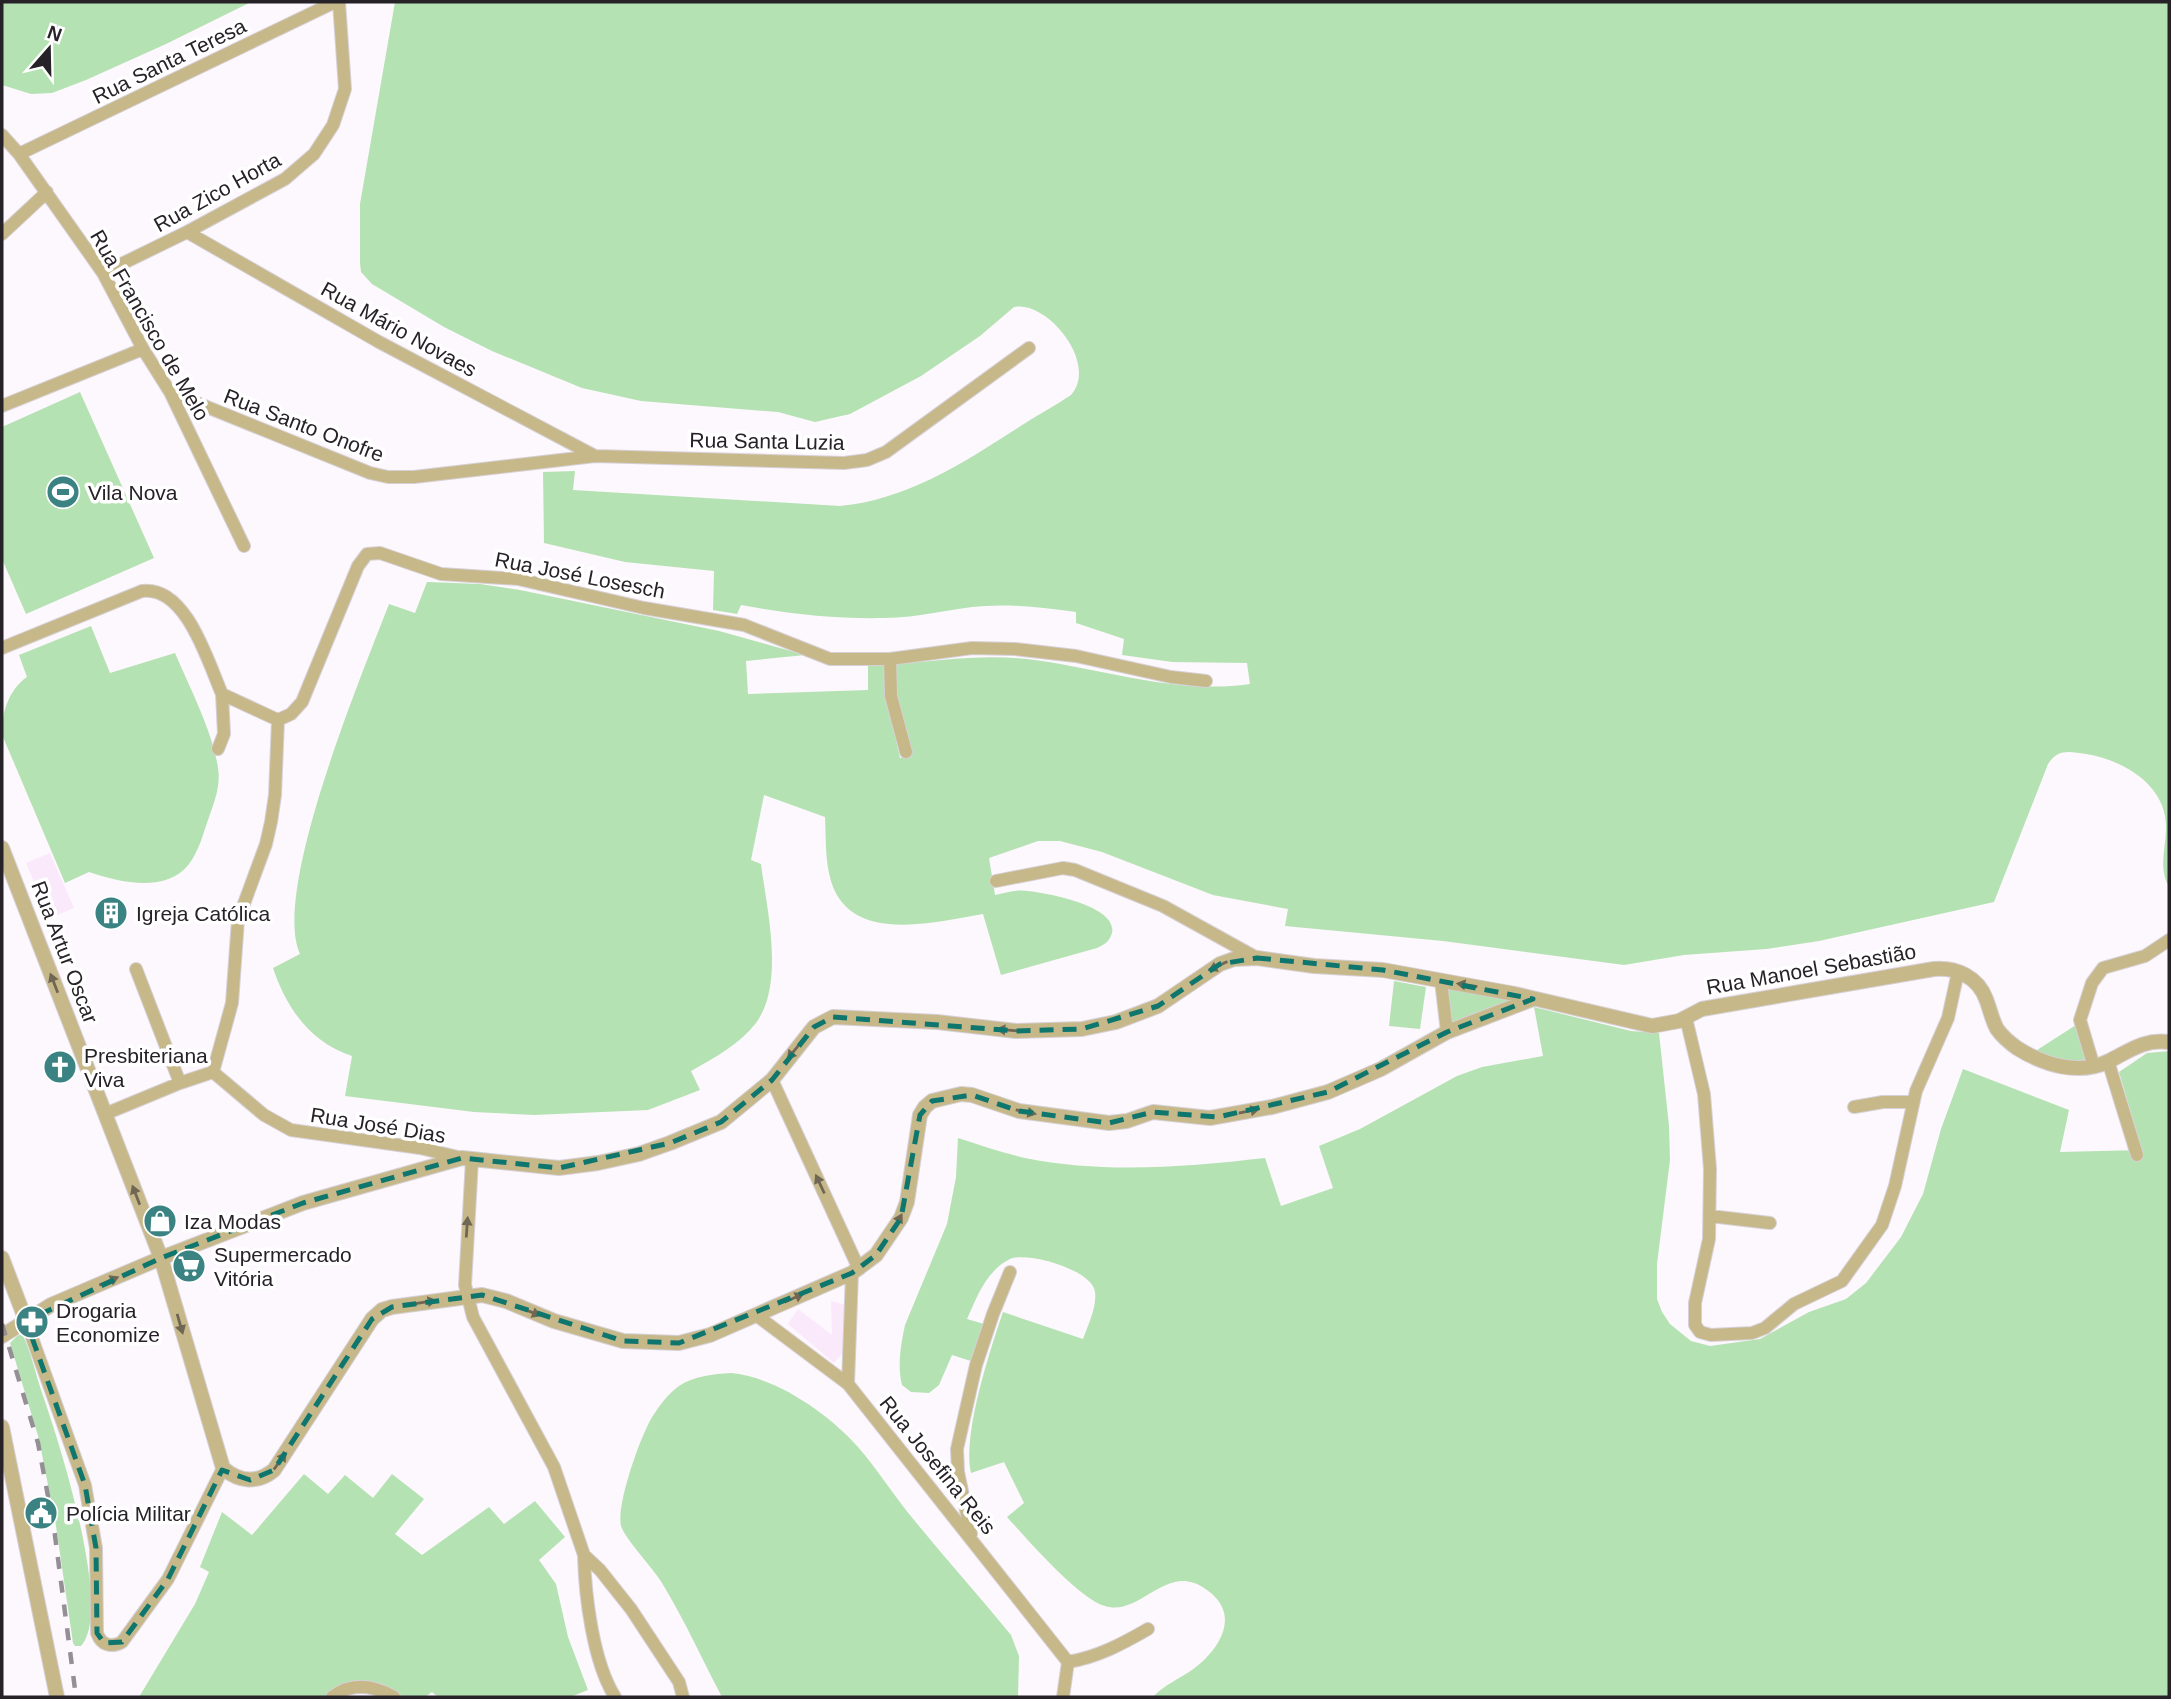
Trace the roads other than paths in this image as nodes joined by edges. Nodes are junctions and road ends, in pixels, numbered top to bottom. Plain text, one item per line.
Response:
1 (337, 2) edge
2 (2, 135) edge
3 (19, 154) junction
4 (47, 192) junction
5 (187, 232) junction
6 (2, 234) edge
7 (103, 273) junction
8 (1029, 348) dead end
9 (143, 349) junction
10 (170, 392) junction
11 (2, 406) edge
12 (595, 456) junction
13 (244, 546) dead end
14 (2, 648) edge
15 (890, 659) junction
16 (1206, 681) dead end
17 (222, 694) junction
18 (278, 720) junction
19 (218, 749) dead end
20 (906, 752) dead end
21 (2, 848) edge
22 (6, 869) edge
23 (996, 881) dead end
24 (2169, 940) edge
25 (1257, 958) junction
26 (136, 969) dead end
27 (1958, 972) junction
28 (1441, 981) junction
29 (1534, 999) junction
30 (1686, 1018) junction
31 (1447, 1032) junction
32 (2169, 1042) edge
33 (2101, 1064) junction
34 (213, 1072) junction
35 (772, 1080) junction
36 (180, 1083) junction
37 (1913, 1102) junction
38 (1854, 1107) dead end
39 (105, 1114) junction
40 (2137, 1155) dead end
41 (467, 1159) junction
42 (1710, 1216) junction
43 (1770, 1223) dead end
44 (2, 1258) edge
45 (161, 1258) junction
46 (855, 1271) junction
47 (1010, 1272) dead end
48 (12, 1282) junction
49 (2, 1294) edge
50 (466, 1295) junction
51 (756, 1315) junction
52 (26, 1321) junction
53 (2, 1336) edge
54 (848, 1384) junction
55 (2, 1427) edge
56 (223, 1468) junction
57 (972, 1538) junction
58 (584, 1555) junction
59 (1148, 1629) dead end
60 (1068, 1662) junction
61 (57, 1697) edge
62 (332, 1697) edge
63 (394, 1697) edge
64 (615, 1697) edge
65 (682, 1697) edge
66 (1063, 1697) edge

1 - 3 street, Rua Santa Teresa
1 - 5 street, Rua Zico Horta
2 - 3 street, Rua Francisco de Melo
3 - 4 street, Rua Francisco de Melo
4 - 6 street
4 - 7 street, Rua Francisco de Melo
5 - 7 street, Rua Zico Horta
5 - 12 street, Rua Mário Novaes
7 - 9 street, Rua Francisco de Melo
8 - 12 street, Rua Santa Luzia
9 - 10 street, Rua Francisco de Melo
9 - 11 street
10 - 12 street, Rua Santo Onofre
10 - 13 street, Rua Francisco de Melo
14 - 17 street
15 - 16 street, Rua José Losesch
15 - 18 street, Rua José Losesch
15 - 20 street
17 - 18 street
17 - 19 street
18 - 34 street
21 - 22 street, Rua Artur Oscar
39 -> 22 street, Rua Artur Oscar
23 - 25 street
24 - 33 street
25 - 28 street, Rua Manoel Sebastião
25 -> 35 street, Rua Manoel Sebastião
26 - 36 street
27 - 30 street, Rua Manoel Sebastião
27 - 33 street
27 - 37 street
29 -> 28 street, Rua Manoel Sebastião
28 - 31 street
29 - 30 street, Rua Manoel Sebastião
29 - 31 street
30 - 42 street
46 -> 31 street
32 - 33 street
33 - 40 street
34 - 36 street
34 - 41 street, Rua José Dias
35 - 41 street, Rua Manoel Sebastião
46 -> 35 street
36 - 39 street
37 - 38 street
37 - 42 street
45 -> 39 street, Rua Artur Oscar
41 - 45 street
50 -> 41 street
42 - 43 street
44 - 48 street
52 -> 45 street
45 -> 56 street, Rua Artur Oscar
51 -> 46 street
46 - 54 street
47 - 57 street
48 - 49 street
48 - 52 street
50 -> 51 street
56 -> 50 street
50 - 58 street
51 - 54 street, Rua Josefina Reis
52 - 53 street
52 - 56 street
54 - 57 street, Rua Josefina Reis
55 - 61 street
57 - 60 street, Rua Josefina Reis
58 - 64 street
58 - 65 street
59 - 60 street
60 - 66 street
62 - 63 street

